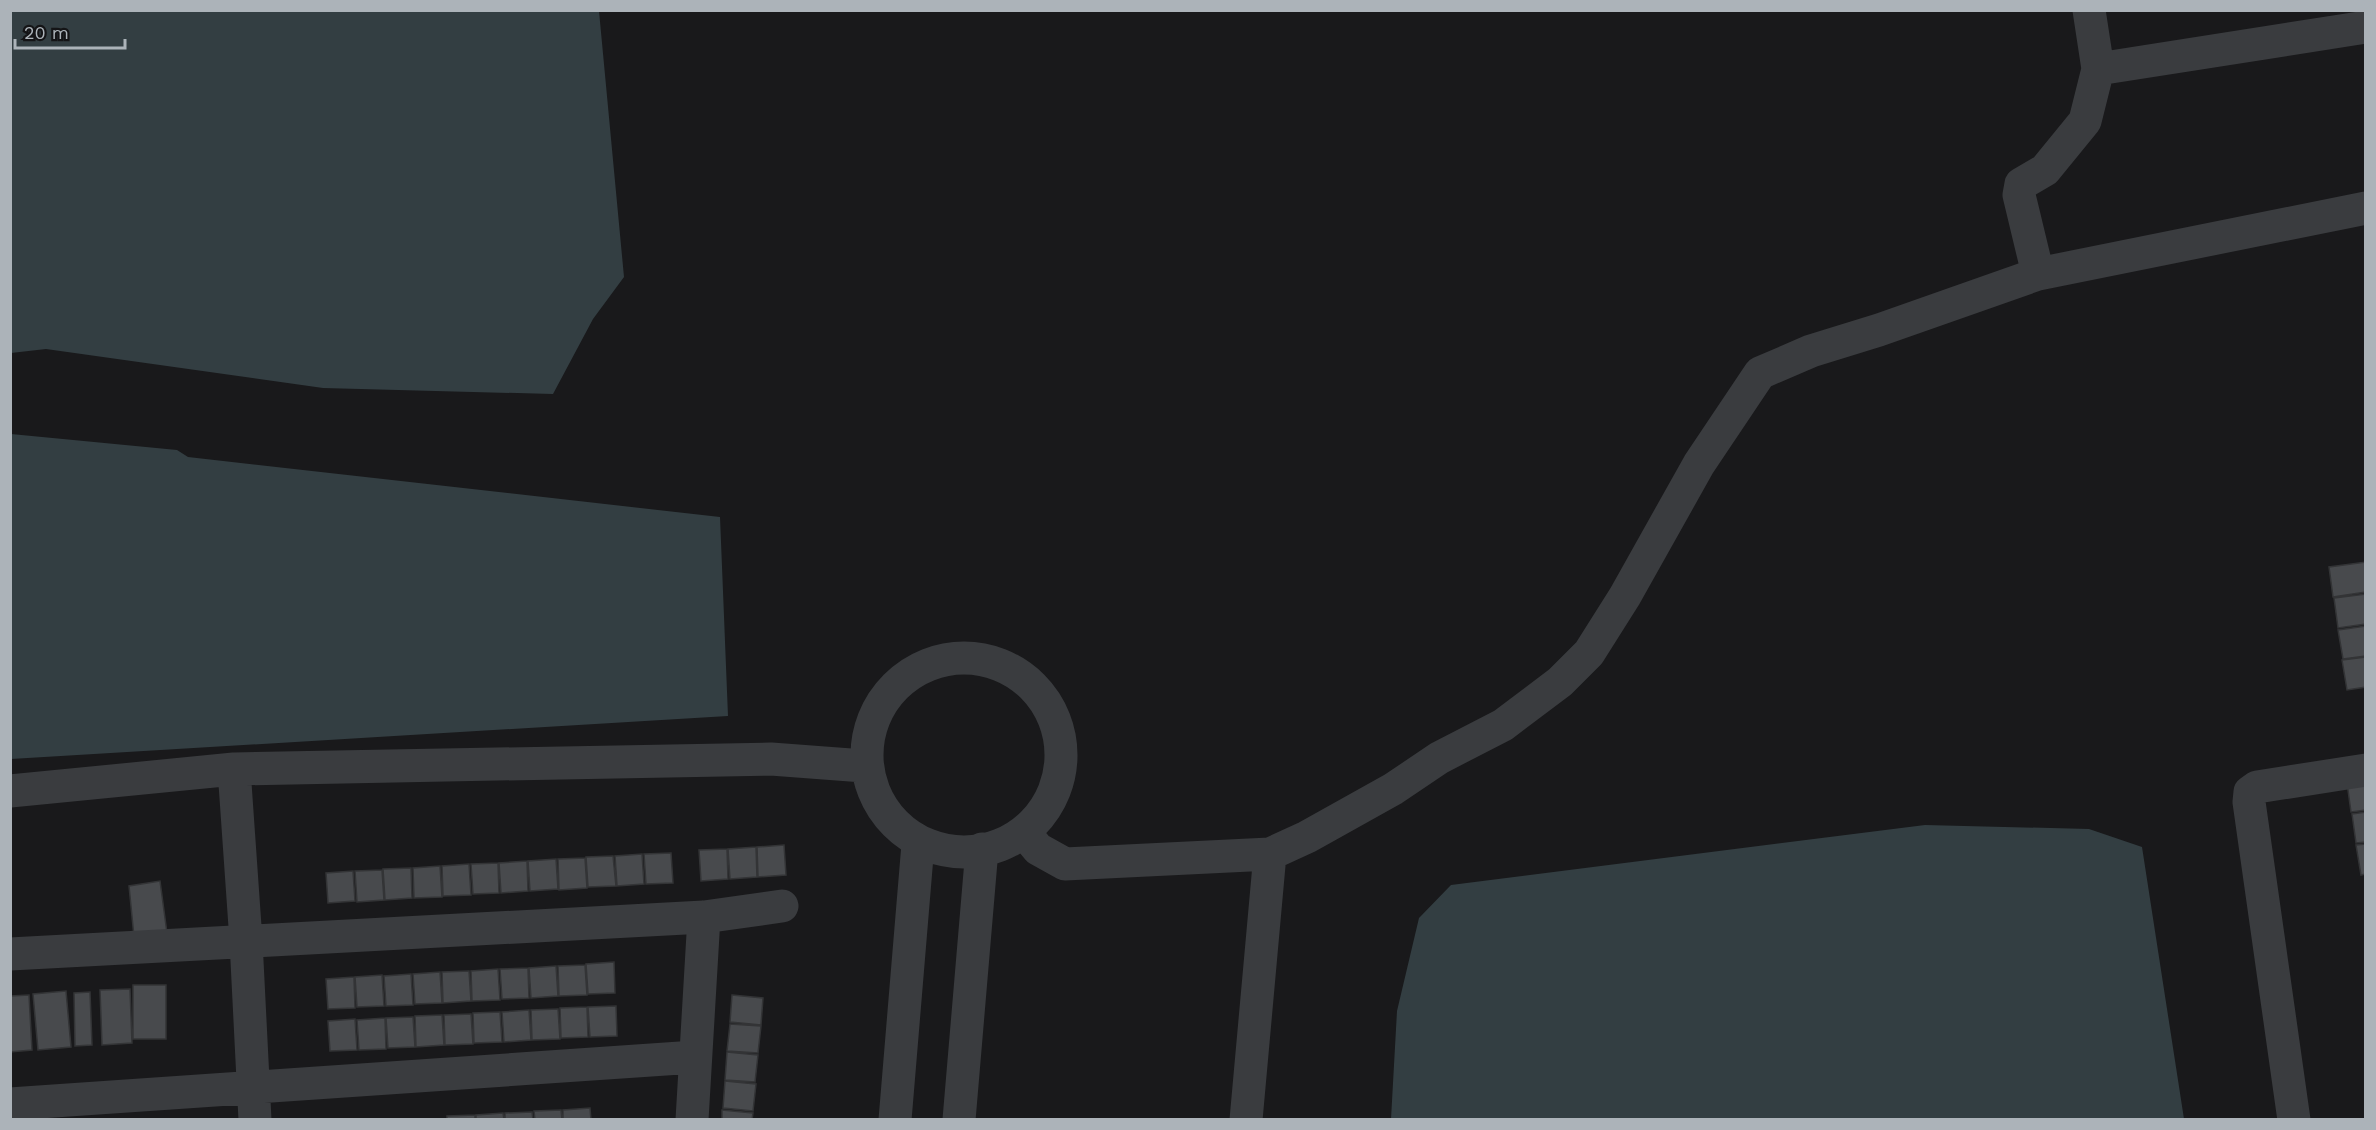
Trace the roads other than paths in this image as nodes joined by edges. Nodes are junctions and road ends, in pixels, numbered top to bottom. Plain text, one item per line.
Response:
1 (2089, 10) edge
2 (2366, 27) edge
3 (2098, 69) junction
4 (2366, 208) edge
5 (2038, 274) junction
6 (864, 766) junction
7 (234, 769) junction
8 (2366, 770) edge
9 (10, 791) edge
10 (1024, 832) junction
11 (918, 844) junction
12 (982, 849) junction
13 (1270, 854) junction
14 (782, 906) dead end
15 (704, 917) junction
16 (246, 941) junction
17 (10, 954) edge
18 (695, 1057) junction
19 (254, 1087) junction
20 (10, 1104) edge
21 (255, 1119) edge
22 (692, 1119) edge
23 (895, 1119) edge
24 (958, 1119) edge
25 (1246, 1119) edge
26 (2294, 1119) edge

1 - 3 street
2 - 3 street
3 - 5 street
4 - 5 street
5 - 13 street
6 - 7 street
6 - 10 street
6 - 11 street
7 - 9 street
7 - 16 street
8 - 26 street
10 - 12 street
10 - 13 street
11 - 12 street
11 - 23 street
12 - 24 street
13 - 25 street
14 - 15 street
15 - 16 street
15 - 18 street
16 - 17 street
16 - 19 street
18 - 19 street
18 - 22 street
19 - 20 street
19 - 21 street

